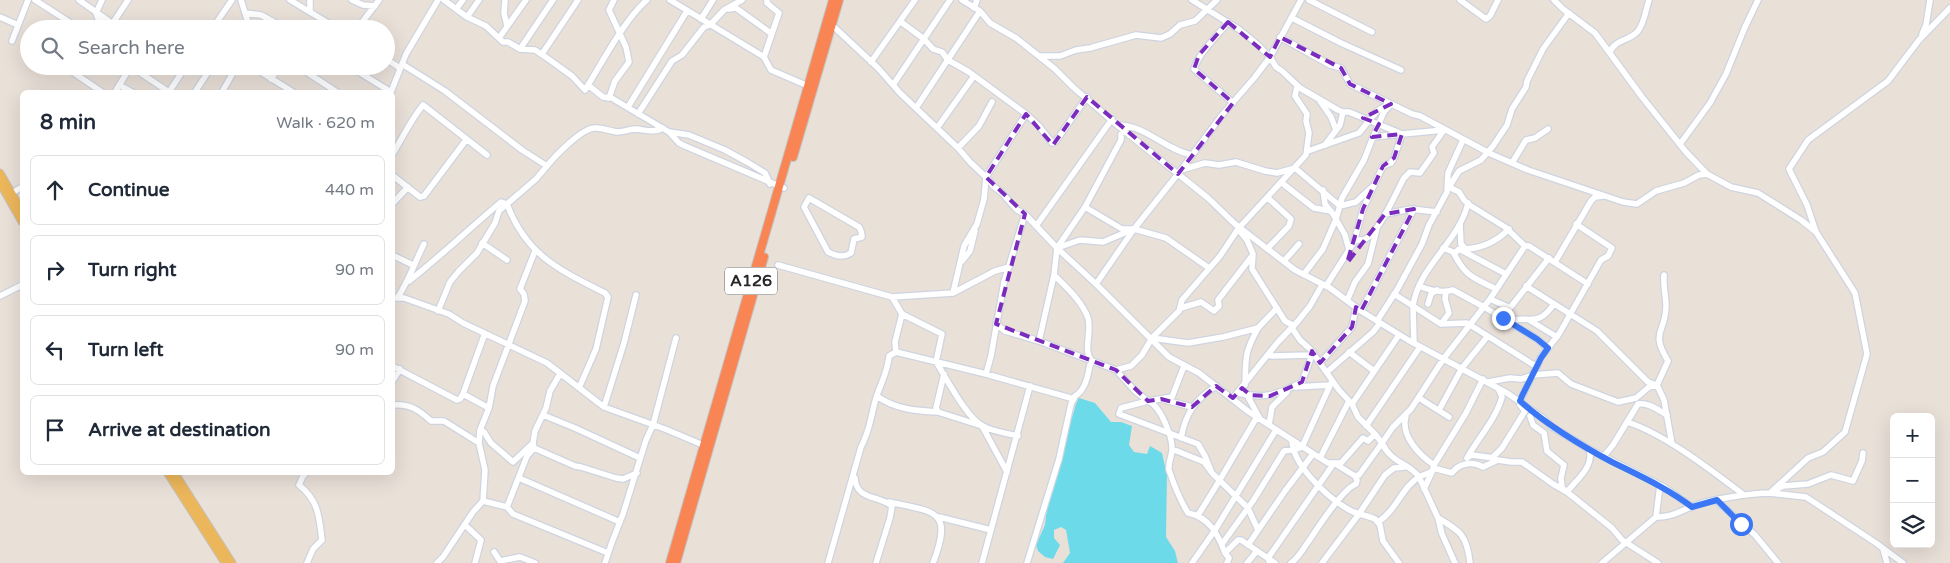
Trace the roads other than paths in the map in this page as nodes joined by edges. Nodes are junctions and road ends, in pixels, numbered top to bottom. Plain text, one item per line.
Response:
1 (28, 0) edge
2 (35, 0) edge
3 (79, 0) edge
4 (102, 0) edge
5 (128, 0) edge
6 (232, 0) edge
7 (241, 0) edge
8 (290, 0) edge
9 (310, 0) edge
10 (352, 0) edge
11 (379, 0) edge
12 (438, 0) edge
13 (444, 0) edge
14 (463, 0) edge
15 (479, 0) edge
16 (505, 0) edge
17 (526, 0) edge
18 (553, 0) edge
19 (578, 0) edge
20 (614, 0) edge
21 (648, 0) edge
22 (713, 0) edge
23 (742, 0) edge
24 (767, 0) edge
25 (833, 0) edge
26 (839, 0) edge
27 (915, 0) edge
28 (950, 0) edge
29 (962, 0) edge
30 (976, 0) edge
31 (1192, 0) edge
32 (1301, 0) edge
33 (1309, 0) edge
34 (1460, 0) edge
35 (1498, 0) edge
36 (1554, 0) edge
37 (1649, 0) edge
38 (1758, 0) edge
39 (1930, 0) edge
40 (673, 1) edge
41 (1216, 1) edge
42 (45, 2) edge
43 (375, 6) junction
44 (1206, 8) junction
45 (1950, 8) edge
46 (456, 9) junction
47 (977, 9) junction
48 (688, 10) junction
49 (724, 10) junction
50 (310, 12) junction
51 (96, 13) junction
52 (245, 13) junction
53 (1214, 13) junction
54 (1569, 13) junction
55 (0, 17) edge
56 (466, 17) junction
57 (1292, 18) junction
58 (701, 19) junction
59 (68, 20) edge
60 (99, 20) edge
61 (104, 20) edge
62 (117, 20) edge
63 (218, 20) edge
64 (247, 20) edge
65 (271, 20) edge
66 (323, 20) edge
67 (364, 20) edge
68 (901, 22) junction
69 (1228, 22) junction
70 (18, 25) junction
71 (710, 25) junction
72 (832, 25) junction
73 (507, 26) junction
74 (1372, 32) dead end
75 (620, 34) junction
76 (772, 34) junction
77 (1280, 37) junction
78 (499, 38) junction
79 (924, 39) junction
80 (1919, 40) junction
81 (12, 41) dead end
82 (520, 49) junction
83 (1610, 52) junction
84 (542, 54) junction
85 (1040, 56) junction
86 (764, 57) junction
87 (1270, 57) junction
88 (948, 60) junction
89 (871, 62) junction
90 (395, 63) edge
91 (401, 66) junction
92 (1401, 70) dead end
93 (77, 75) edge
94 (125, 75) edge
95 (144, 75) edge
96 (179, 75) edge
97 (206, 75) edge
98 (232, 75) edge
99 (265, 75) edge
100 (274, 75) edge
101 (311, 75) edge
102 (364, 75) edge
103 (974, 76) junction
104 (271, 79) junction
105 (119, 85) junction
106 (588, 85) junction
107 (893, 85) junction
108 (808, 86) junction
109 (1297, 86) junction
110 (99, 90) edge
111 (116, 90) edge
112 (128, 90) edge
113 (166, 90) edge
114 (170, 90) edge
115 (197, 90) edge
116 (223, 90) edge
117 (290, 90) edge
118 (334, 90) edge
119 (388, 90) edge
120 (392, 90) edge
121 (610, 97) junction
122 (1087, 97) junction
123 (1319, 99) junction
124 (992, 102) dead end
125 (1233, 103) junction
126 (1391, 104) junction
127 (628, 107) junction
128 (916, 108) junction
129 (1343, 112) junction
130 (638, 114) junction
131 (1026, 114) junction
132 (1112, 119) junction
133 (1369, 120) junction
134 (1378, 124) junction
135 (1117, 125) junction
136 (663, 128) junction
137 (937, 128) junction
138 (1548, 129) dead end
139 (1125, 130) junction
140 (1336, 130) junction
141 (1444, 130) junction
142 (669, 132) junction
143 (1373, 137) junction
144 (466, 140) junction
145 (1463, 140) junction
146 (1680, 144) junction
147 (395, 146) edge
148 (1323, 146) junction
149 (958, 148) junction
150 (1308, 151) junction
151 (1487, 152) junction
152 (487, 155) dead end
153 (1192, 155) junction
154 (1512, 162) junction
155 (547, 166) junction
156 (1295, 168) junction
157 (0, 172) edge
158 (1179, 172) junction
159 (1707, 174) junction
160 (395, 177) edge
161 (986, 177) junction
162 (0, 183) edge
163 (1282, 183) junction
164 (770, 184) junction
165 (408, 187) junction
166 (1372, 187) junction
167 (1448, 187) junction
168 (20, 188) edge
169 (782, 188) junction
170 (1322, 190) junction
171 (12, 193) junction
172 (1605, 196) junction
173 (809, 198) joint
174 (1268, 198) junction
175 (395, 201) edge
176 (1468, 203) junction
177 (507, 204) junction
178 (1085, 206) junction
179 (1340, 206) junction
180 (20, 207) edge
181 (1414, 209) junction
182 (1331, 211) junction
183 (1437, 212) junction
184 (1024, 214) junction
185 (1385, 214) junction
186 (20, 218) edge
187 (1336, 219) junction
188 (1460, 223) junction
189 (1576, 224) junction
190 (1378, 225) junction
191 (1036, 226) junction
192 (1134, 229) junction
193 (1239, 229) junction
194 (1509, 230) junction
195 (1816, 232) junction
196 (1355, 240) junction
197 (482, 243) junction
198 (424, 244) dead end
199 (1299, 244) dead end
200 (1460, 246) junction
201 (1526, 246) junction
202 (1057, 248) junction
203 (1443, 248) junction
204 (1267, 249) junction
205 (1349, 250) junction
206 (535, 251) junction
207 (1254, 254) junction
208 (1454, 254) junction
209 (395, 256) edge
210 (1549, 258) junction
211 (507, 260) dead end
212 (1284, 262) junction
213 (1554, 262) junction
214 (413, 265) junction
215 (778, 265) dead end
216 (1009, 267) junction
217 (1209, 268) junction
218 (1304, 274) junction
219 (1506, 274) junction
220 (1054, 275) junction
221 (1664, 275) dead end
222 (409, 281) junction
223 (1096, 284) junction
224 (1588, 284) junction
225 (1324, 285) junction
226 (20, 286) edge
227 (1419, 286) junction
228 (1526, 286) junction
229 (1438, 289) junction
230 (1496, 289) junction
231 (1446, 292) junction
232 (953, 293) junction
233 (1394, 294) junction
234 (636, 295) dead end
235 (0, 296) edge
236 (892, 297) junction
237 (395, 298) edge
238 (1490, 299) junction
239 (1347, 301) junction
240 (1428, 304) dead end
241 (1553, 305) junction
242 (1413, 306) junction
243 (1484, 307) junction
244 (1181, 308) junction
245 (1277, 308) junction
246 (1510, 308) junction
247 (1358, 309) junction
248 (438, 311) junction
249 (902, 314) junction
250 (1570, 316) junction
251 (1505, 320) junction
252 (1529, 320) junction
253 (1379, 322) junction
254 (996, 324) junction
255 (1441, 324) junction
256 (1469, 324) junction
257 (1293, 327) junction
258 (1258, 328) junction
259 (485, 333) junction
260 (1399, 335) junction
261 (1487, 337) junction
262 (1557, 337) junction
263 (676, 338) dead end
264 (1152, 338) junction
265 (1039, 341) junction
266 (1414, 343) junction
267 (508, 344) junction
268 (1420, 347) junction
269 (1548, 348) junction
270 (896, 352) junction
271 (1349, 352) junction
272 (1312, 353) junction
273 (1268, 354) junction
274 (1444, 358) junction
275 (1091, 360) junction
276 (936, 362) junction
277 (1320, 363) junction
278 (1184, 366) junction
279 (395, 367) edge
280 (1537, 367) junction
281 (1462, 368) junction
282 (400, 369) junction
283 (1116, 370) junction
284 (1374, 371) junction
285 (1326, 372) junction
286 (560, 374) junction
287 (944, 374) junction
288 (986, 374) junction
289 (1532, 376) junction
290 (395, 377) edge
291 (1485, 381) junction
292 (1331, 383) junction
293 (1245, 384) junction
294 (1657, 385) junction
295 (1030, 386) junction
296 (1216, 386) junction
297 (1498, 387) junction
298 (578, 388) junction
299 (1507, 393) junction
300 (463, 394) junction
301 (1248, 395) junction
302 (877, 396) junction
303 (1236, 396) junction
304 (1161, 398) junction
305 (1419, 398) junction
306 (1074, 399) junction
307 (1148, 401) junction
308 (1520, 401) junction
309 (1351, 402) junction
310 (395, 405) edge
311 (604, 407) junction
312 (489, 408) junction
313 (1192, 408) junction
314 (1439, 410) junction
315 (1525, 411) junction
316 (938, 412) junction
317 (1407, 413) junction
318 (543, 415) junction
319 (1667, 415) junction
320 (1530, 416) junction
321 (1449, 417) dead end
322 (1259, 418) junction
323 (1627, 422) junction
324 (653, 425) junction
325 (1269, 425) junction
326 (982, 426) junction
327 (1366, 426) junction
328 (1552, 427) junction
329 (480, 430) junction
330 (1276, 430) junction
331 (1167, 431) junction
332 (1375, 434) junction
333 (1018, 436) junction
334 (1181, 438) junction
335 (1292, 440) junction
336 (479, 443) junction
337 (1382, 443) junction
338 (1672, 444) junction
339 (703, 445) junction
340 (534, 446) junction
341 (1302, 446) junction
342 (1172, 449) junction
343 (1294, 449) junction
344 (1589, 449) junction
345 (1863, 453) dead end
346 (1313, 454) junction
347 (1603, 457) junction
348 (640, 458) junction
349 (1320, 458) junction
350 (1467, 458) junction
351 (1495, 459) junction
352 (1334, 464) junction
353 (701, 465) junction
354 (1461, 465) junction
355 (1405, 467) junction
356 (1302, 468) junction
357 (1433, 468) junction
358 (854, 470) junction
359 (1007, 472) junction
360 (637, 473) junction
361 (1212, 473) junction
362 (170, 475) edge
363 (176, 475) edge
364 (304, 475) edge
365 (1355, 476) junction
366 (1419, 477) junction
367 (519, 478) junction
368 (1220, 480) junction
369 (1660, 485) junction
370 (1319, 487) junction
371 (1424, 489) junction
372 (1567, 492) junction
373 (1770, 493) junction
374 (1236, 496) junction
375 (1744, 496) junction
376 (1717, 500) junction
377 (483, 501) junction
378 (886, 502) junction
379 (1337, 502) junction
380 (507, 507) junction
381 (1692, 507) junction
382 (1248, 508) junction
383 (1359, 514) junction
384 (1198, 515) junction
385 (939, 517) junction
386 (1656, 517) junction
387 (1438, 518) junction
388 (620, 522) junction
389 (1378, 522) junction
390 (465, 525) junction
391 (991, 530) junction
392 (1215, 530) junction
393 (1258, 530) junction
394 (1626, 542) junction
395 (1222, 544) junction
396 (1248, 545) junction
397 (1884, 549) junction
398 (1256, 550) junction
399 (494, 552) dead end
400 (608, 553) junction
401 (1225, 553) junction
402 (515, 558) junction
403 (1269, 561) edge
404 (504, 562) edge
405 (225, 563) edge
406 (232, 563) edge
407 (307, 563) edge
408 (437, 563) edge
409 (475, 563) edge
410 (523, 563) edge
411 (535, 563) edge
412 (606, 563) edge
413 (670, 563) edge
414 (676, 563) edge
415 (828, 563) edge
416 (876, 563) edge
417 (933, 563) edge
418 (982, 563) edge
419 (1027, 563) edge
420 (1192, 563) edge
421 (1227, 563) edge
422 (1247, 563) edge
423 (1275, 563) edge
424 (1291, 563) edge
425 (1322, 563) edge
426 (1399, 563) edge
427 (1455, 563) edge
428 (1470, 563) edge
429 (1602, 563) edge
430 (1658, 563) edge
431 (1778, 563) edge
432 (1888, 563) edge
433 (1903, 563) edge

1 - 70 street
2 - 42 street
3 - 51 street
4 - 51 street
5 - 62 street
6 - 63 street
7 - 52 street
8 - 50 street
9 - 50 street
10 - 43 street
11 - 43 street
12 - 91 street
13 - 46 street
14 - 46 street
15 - 56 street
16 - 73 street
17 - 73 street
18 - 82 street
19 - 84 street
20 - 75 street
21 - 75 street
22 - 58 street
23 - 49 street
24 - 76 street
25 - 108 highway, A126
26 - 72 highway, A126
27 - 68 street
28 - 79 street
29 - 47 street
30 - 47 street
31 - 44 street
32 - 57 street
33 - 74 street
34 - 35 street
36 - 54 street
37 - 83 street
38 - 146 street
39 - 80 street
40 - 48 street
41 - 44 street
41 - 53 street
42 - 59 street
43 - 67 street
44 - 53 street
44 - 85 street
45 - 80 street
46 - 56 street
47 - 85 street
47 - 88 street
48 - 58 street
48 - 127 street
49 - 71 street
49 - 76 street
50 - 66 street
51 - 60 street
51 - 61 street
52 - 64 street
52 - 65 street
53 - 69 street
54 - 83 street
54 - 151 street
55 - 70 street
56 - 78 street
57 - 77 street
57 - 92 street
58 - 71 street
68 - 79 street
68 - 89 street
69 - 87 street
69 - 125 street
70 - 81 street
71 - 86 street
71 - 130 street
72 - 89 street
72 - 169 highway, A126
73 - 78 street
75 - 106 street
75 - 121 street
76 - 86 street
77 - 87 street
77 - 126 street
78 - 82 street
79 - 88 street
79 - 107 street
80 - 195 street
82 - 84 street
83 - 146 street
84 - 106 street
85 - 122 street
86 - 108 street
87 - 109 street
87 - 125 street
88 - 103 street
88 - 128 street
89 - 107 street
90 - 91 street
91 - 120 street
91 - 155 street
93 - 110 street
94 - 105 street
95 - 113 street
96 - 114 street
97 - 115 street
98 - 116 street
99 - 104 street
100 - 104 street
101 - 118 street
102 - 119 street
103 - 131 street
103 - 137 street
104 - 117 street
105 - 111 street
105 - 112 street
106 - 121 street
107 - 128 street
108 - 169 highway, A126
109 - 123 street
109 - 150 street
121 - 127 street
122 - 131 street
122 - 132 street
123 - 129 street
123 - 140 street
124 - 149 street
125 - 153 street
126 - 133 street
126 - 134 street
126 - 141 street
127 - 130 street
128 - 137 street
129 - 133 street
129 - 140 street
130 - 136 street
131 - 161 street
132 - 135 street
132 - 191 street
133 - 134 street
133 - 148 street
134 - 141 street
134 - 143 street
135 - 139 street
135 - 153 street
136 - 142 street
136 - 155 street
137 - 149 street
138 - 154 street
139 - 158 street
139 - 178 street
140 - 148 street
141 - 145 street
141 - 185 street
142 - 164 street
142 - 164 street
143 - 166 street
143 - 179 street
144 - 147 street
144 - 152 street
144 - 165 street
145 - 151 street
145 - 167 street
146 - 159 street
148 - 150 street
149 - 161 street
150 - 156 street
151 - 154 street
151 - 167 street
153 - 158 street
154 - 172 street
155 - 177 street
156 - 158 street
156 - 163 street
156 - 170 street
157 - 171 main road
158 - 192 street
158 - 193 street
159 - 172 street
159 - 195 street
160 - 165 street
161 - 184 street
161 - 232 street
162 - 186 main road
163 - 174 street
163 - 182 street
164 - 169 street
165 - 175 street
166 - 179 street
166 - 196 street
167 - 176 street
167 - 183 street
168 - 171 street
169 - 339 highway, A126
169 - 353 highway, A126
170 - 179 street
170 - 182 street
171 - 180 main road
172 - 189 street
173 - 173 street
174 - 193 street
174 - 204 street
176 - 188 street
176 - 194 street
177 - 197 street
177 - 206 street
177 - 222 street
178 - 192 street
178 - 202 street
179 - 187 street
181 - 183 street
181 - 185 street
181 - 247 street
182 - 187 street
183 - 233 street
184 - 191 street
184 - 216 street
185 - 190 street
187 - 205 street
187 - 218 street
188 - 200 street
188 - 203 street
189 - 213 street
189 - 224 street
190 - 196 street
190 - 239 street
191 - 202 street
192 - 202 street
192 - 217 street
192 - 223 street
193 - 204 street
193 - 207 street
193 - 217 street
194 - 200 street
194 - 201 street
195 - 373 street
196 - 205 street
197 - 211 street
197 - 248 street
198 - 214 street
199 - 212 street
200 - 208 street
200 - 219 street
201 - 210 street
201 - 219 street
202 - 220 street
202 - 223 street
203 - 208 street
203 - 227 street
204 - 212 street
205 - 225 street
206 - 267 street
206 - 298 street
207 - 244 street
207 - 245 street
208 - 230 street
209 - 214 street
210 - 213 street
210 - 228 street
212 - 218 street
213 - 224 street
214 - 222 street
215 - 236 street
216 - 232 street
216 - 254 street
217 - 244 street
218 - 225 street
219 - 230 street
220 - 265 street
220 - 275 street
221 - 294 street
222 - 237 street
223 - 264 street
224 - 250 street
225 - 239 street
225 - 257 street
226 - 235 street
227 - 229 street
227 - 242 street
228 - 241 street
228 - 246 street
229 - 231 street
229 - 240 street
230 - 238 street
231 - 243 street
231 - 255 street
232 - 236 street
233 - 242 street
233 - 253 street
234 - 311 street
236 - 249 street
237 - 248 street
238 - 243 street
238 - 246 street
239 - 247 street
241 - 250 street
241 - 252 street
242 - 255 street
242 - 266 street
243 - 251 street
243 - 256 street
244 - 264 street
245 - 257 street
245 - 258 street
246 - 251 street
247 - 253 street
247 - 277 street
248 - 259 street
249 - 270 street
249 - 276 street
250 - 262 street
250 - 294 street
251 - 252 street
251 - 269 street
252 - 262 street
253 - 260 street
253 - 271 street
254 - 265 street
254 - 288 street
255 - 256 street
256 - 261 street
256 - 274 street
257 - 272 street
257 - 273 street
258 - 264 street
258 - 293 street
259 - 267 street
259 - 300 street
260 - 266 street
260 - 284 street
261 - 280 street
261 - 281 street
262 - 269 street
263 - 324 street
264 - 278 street
264 - 283 street
265 - 275 street
266 - 268 street
267 - 286 street
267 - 312 street
268 - 274 street
268 - 327 street
269 - 280 street
270 - 276 street
270 - 302 street
271 - 284 street
271 - 285 street
272 - 273 street
272 - 277 street
272 - 301 street
273 - 293 street
274 - 281 street
274 - 305 street
275 - 283 street
275 - 306 street
276 - 287 street
276 - 288 street
277 - 285 street
278 - 296 street
278 - 304 street
279 - 282 street
280 - 289 street
281 - 291 street
281 - 314 street
282 - 290 street
282 - 300 street
283 - 307 street
284 - 309 street
285 - 292 street
286 - 298 street
286 - 318 street
287 - 316 street
287 - 326 street
288 - 295 street
289 - 291 street
289 - 294 street
289 - 308 street
291 - 297 street
291 - 357 street
292 - 309 street
292 - 325 street
292 - 341 street
293 - 301 street
293 - 303 street
294 - 319 street
295 - 306 street
295 - 333 street
296 - 303 street
296 - 313 street
297 - 299 street
297 - 350 street
298 - 311 street
299 - 308 street
299 - 315 street
300 - 312 street
301 - 303 street
301 - 322 street
302 - 316 street
302 - 358 street
303 - 322 street
304 - 307 street
304 - 313 street
305 - 314 street
305 - 317 street
306 - 419 street
307 - 331 street
307 - 331 street
308 - 328 street
309 - 327 street
309 - 349 street
310 - 336 street
311 - 324 street
312 - 329 street
313 - 334 street
314 - 321 street
315 - 320 street
315 - 351 street
316 - 326 street
317 - 337 street
317 - 357 street
318 - 340 street
318 - 348 street
319 - 323 street
319 - 338 street
320 - 328 street
320 - 372 street
322 - 325 street
322 - 368 street
323 - 338 street
323 - 347 street
324 - 339 street
324 - 348 street
325 - 330 street
326 - 333 street
326 - 359 street
327 - 332 street
328 - 344 street
329 - 336 street
329 - 340 street
330 - 335 street
330 - 374 street
331 - 334 street
331 - 342 street
332 - 337 street
332 - 352 street
333 - 359 street
334 - 361 street
335 - 341 street
335 - 343 street
336 - 377 street
337 - 355 street
337 - 365 street
338 - 375 street
339 - 353 highway, A126
340 - 360 street
340 - 367 street
341 - 343 street
341 - 346 street
342 - 361 street
342 - 384 street
343 - 356 street
343 - 382 street
344 - 347 street
344 - 372 street
345 - 373 street
346 - 349 street
346 - 356 street
347 - 369 street
348 - 360 street
349 - 352 street
350 - 351 street
350 - 354 street
351 - 354 street
351 - 372 street
352 - 365 street
352 - 370 street
353 - 413 highway, A126
353 - 414 highway, A126
354 - 357 street
355 - 366 street
355 - 383 street
356 - 370 street
356 - 393 street
357 - 366 street
357 - 371 street
358 - 378 street
358 - 415 street
359 - 391 street
360 - 388 street
361 - 368 street
362 - 405 main road
363 - 406 main road
364 - 407 street
365 - 379 street
366 - 371 street
366 - 389 street
367 - 380 street
367 - 388 street
368 - 374 street
368 - 384 street
369 - 381 street
369 - 386 street
370 - 379 street
370 - 403 street
371 - 387 street
372 - 394 street
373 - 375 street
373 - 397 street
374 - 382 street
374 - 392 street
375 - 376 street
376 - 381 street
376 - 431 street
377 - 380 street
377 - 390 street
378 - 385 street
378 - 416 street
379 - 383 street
379 - 424 street
380 - 400 street
381 - 386 street
382 - 393 street
382 - 395 street
383 - 389 street
383 - 425 street
384 - 392 street
385 - 391 street
385 - 417 street
386 - 394 street
387 - 427 street
387 - 428 street
388 - 400 street
389 - 426 street
390 - 408 street
390 - 409 street
391 - 418 street
392 - 395 street
392 - 420 street
393 - 396 street
394 - 429 street
394 - 430 street
395 - 401 street
396 - 398 street
396 - 401 street
397 - 432 street
397 - 433 street
398 - 403 street
398 - 422 street
399 - 404 street
400 - 412 street
401 - 421 street
402 - 404 street
402 - 410 street
402 - 411 street
403 - 423 street

